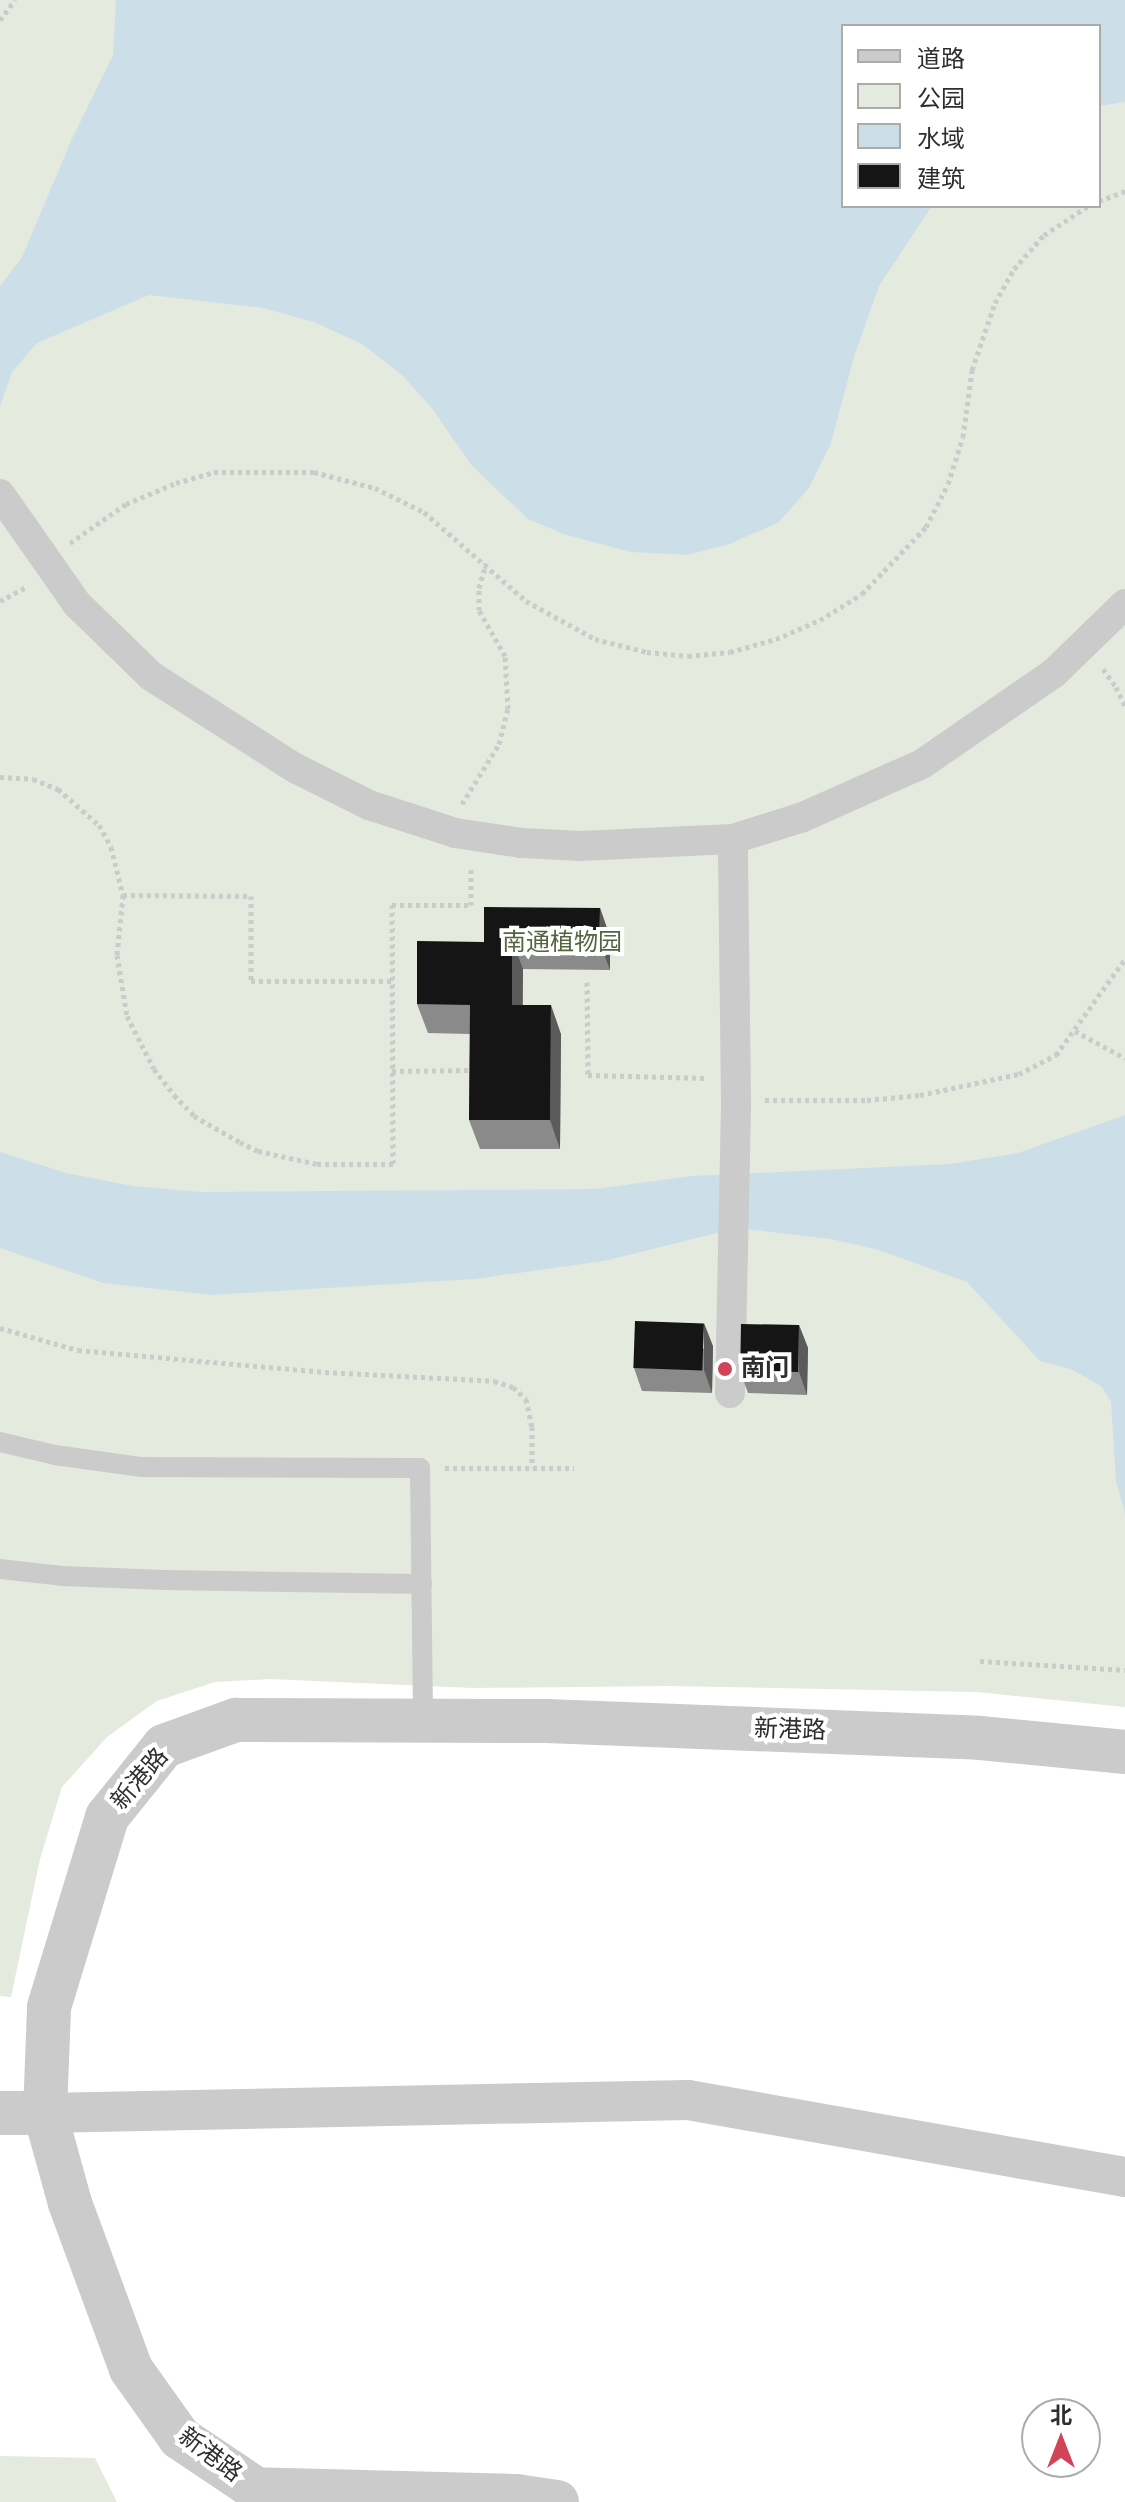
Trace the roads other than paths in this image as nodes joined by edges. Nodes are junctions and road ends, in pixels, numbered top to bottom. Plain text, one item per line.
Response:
1 (0, 494) edge
2 (1125, 604) edge
3 (733, 839) junction
4 (730, 1393) dead end
5 (0, 1442) edge
6 (0, 1569) edge
7 (422, 1584) dead end
8 (423, 1720) junction
9 (1125, 1752) edge
10 (0, 2113) edge
11 (45, 2113) junction
12 (1125, 2177) edge
13 (557, 2502) edge

1 - 3 street
2 - 3 street
3 - 4 street
5 - 8 lane
6 - 7 lane
8 - 9 street, 新港路
8 - 11 street, 新港路
10 - 11 street
11 - 12 street
11 - 13 street, 新港路

